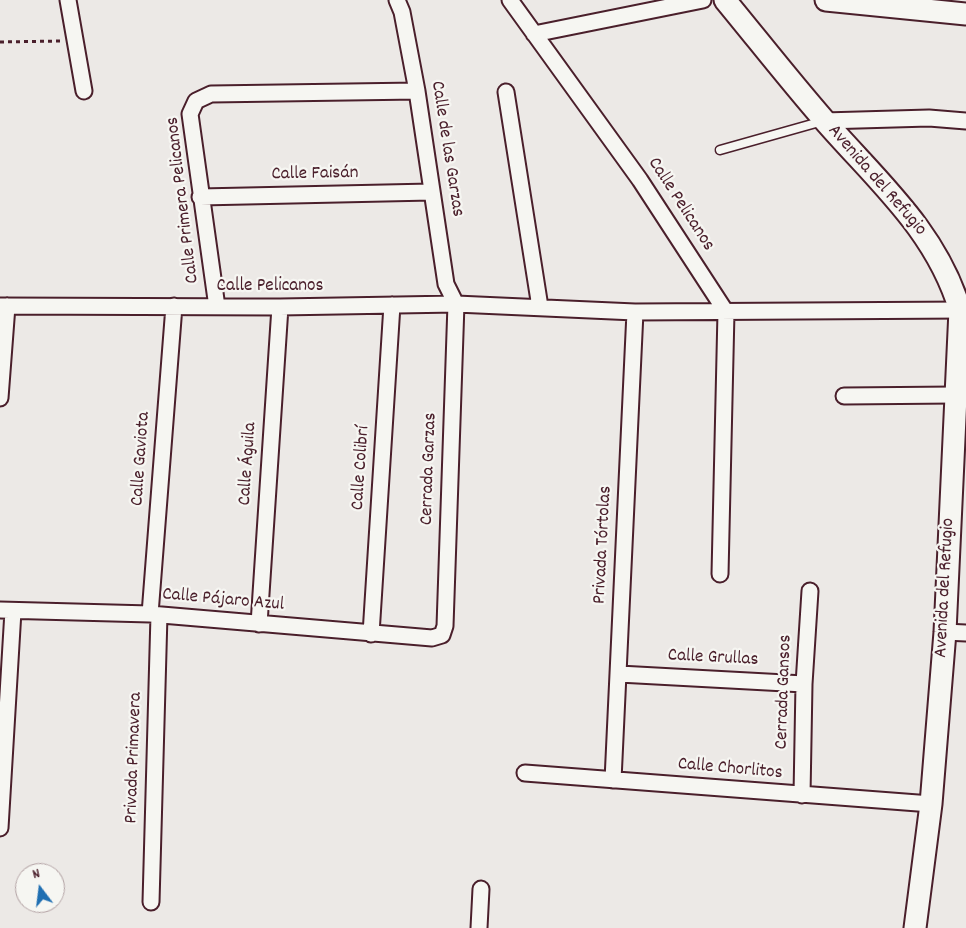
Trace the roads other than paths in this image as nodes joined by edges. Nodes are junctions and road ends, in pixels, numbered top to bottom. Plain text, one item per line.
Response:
1 (68, 0) edge
2 (397, 0) edge
3 (510, 0) edge
4 (703, 0) edge
5 (725, 0) edge
6 (826, 0) edge
7 (966, 14) edge
8 (534, 34) junction
9 (84, 91) dead end
10 (417, 91) junction
11 (506, 92) dead end
12 (824, 121) junction
13 (966, 122) edge
14 (720, 150) dead end
15 (431, 192) junction
16 (200, 197) junction
17 (456, 304) junction
18 (392, 305) junction
19 (3, 306) edge
20 (174, 306) junction
21 (217, 307) junction
22 (280, 307) junction
23 (540, 307) junction
24 (963, 310) edge
25 (634, 312) junction
26 (726, 312) junction
27 (955, 395) junction
28 (844, 396) dead end
29 (0, 398) edge
30 (960, 420) edge
31 (720, 574) dead end
32 (810, 591) dead end
33 (7, 611) edge
34 (154, 615) junction
35 (259, 624) junction
36 (944, 632) junction
37 (966, 633) edge
38 (371, 634) junction
39 (442, 634) joint
40 (619, 674) junction
41 (804, 684) junction
42 (526, 773) dead end
43 (613, 780) junction
44 (802, 795) junction
45 (931, 804) junction
46 (0, 828) edge
47 (481, 890) dead end
48 (150, 902) dead end
49 (479, 928) edge
50 (916, 928) edge

1 - 9 street
2 - 10 street, Calle de las Garzas
3 - 8 street, Calle Pelicanos
4 - 8 street
5 - 12 main road, Avenida del Refugio
6 - 7 main road
8 - 26 street, Calle Pelicanos
10 - 15 street, Calle de las Garzas
10 - 16 street, Calle Primera Pelicanos
11 - 23 street
12 - 13 street
12 - 14 lane
12 - 24 main road, Avenida del Refugio
15 - 16 street, Calle Faisán
15 - 17 street, Calle de las Garzas
16 - 21 street, Calle Primera Pelicanos
17 - 18 street, Calle Pelicanos
17 - 23 street, Calle Pelicanos
17 - 39 street, Cerrada Garzas
18 - 22 street, Calle Pelicanos
18 - 38 street, Calle Colibrí
19 - 20 street, Calle Pelicanos
19 - 29 street
20 - 21 street, Calle Pelicanos
20 - 34 street, Calle Gaviota
21 - 22 street, Calle Pelicanos
22 - 35 street, Calle Águila
23 - 25 street, Calle Pelicanos
24 - 26 street, Calle Pelicanos
24 - 27 main road, Avenida del Refugio
25 - 26 street, Calle Pelicanos
25 - 40 street, Privada Tórtolas
26 - 31 street
27 - 28 street
27 - 30 main road, Avenida del Refugio
30 - 36 main road, Avenida del Refugio
32 - 41 street, Cerrada Gansos
33 - 34 street, Calle Pájaro Azul
33 - 46 street
34 - 35 street, Calle Pájaro Azul
34 - 48 street, Privada Primavera
35 - 38 street, Calle Pájaro Azul
36 - 37 street
36 - 45 main road, Avenida del Refugio
38 - 39 street, Calle Pájaro Azul
40 - 41 street, Calle Grullas
40 - 43 street, Privada Tórtolas
41 - 44 street, Cerrada Gansos
42 - 43 street, Calle Chorlitos
43 - 44 street, Calle Chorlitos
44 - 45 street, Calle Chorlitos
45 - 50 main road, Avenida del Refugio
47 - 49 street

